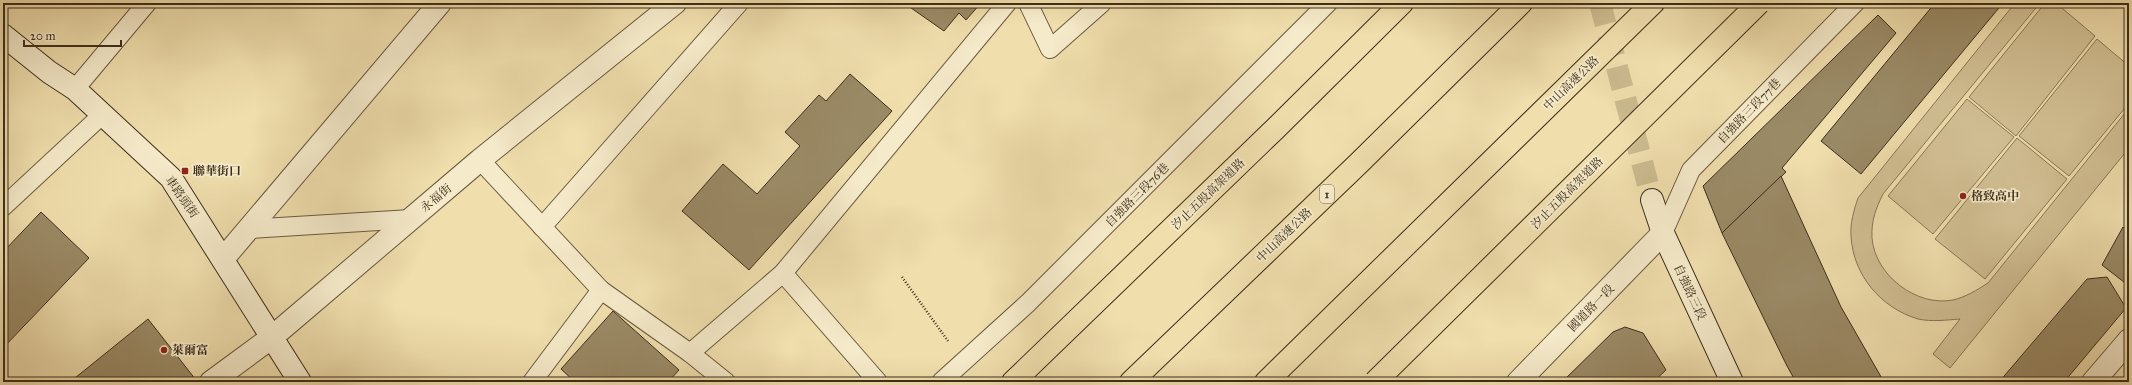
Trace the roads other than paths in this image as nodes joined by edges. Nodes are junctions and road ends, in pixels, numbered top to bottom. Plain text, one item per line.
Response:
1 (147, 3) edge
2 (440, 3) edge
3 (739, 3) edge
4 (1007, 3) edge
5 (1028, 3) edge
6 (1102, 3) edge
7 (1328, 3) edge
8 (1402, 3) edge
9 (1521, 3) edge
10 (1653, 3) edge
11 (1759, 3) edge
12 (1855, 3) edge
13 (669, 9) edge
14 (3, 35) edge
15 (75, 89) junction
16 (102, 114) junction
17 (480, 160) junction
18 (1652, 200) tunnel mouth
19 (3, 207) edge
20 (411, 219) junction
21 (542, 227) junction
22 (248, 229) junction
23 (1663, 233) junction
24 (223, 259) junction
25 (783, 273) junction
26 (601, 290) junction
27 (271, 338) junction
28 (2129, 340) edge
29 (690, 353) junction
30 (211, 382) edge
31 (300, 382) edge
32 (532, 382) edge
33 (726, 382) edge
34 (878, 382) edge
35 (941, 382) edge
36 (1013, 382) edge
37 (1131, 382) edge
38 (1266, 382) edge
39 (1376, 382) edge
40 (1518, 382) edge
41 (1732, 382) edge
42 (2093, 382) edge

1 - 15 lane
2 - 22 street
3 - 21 lane
4 - 25 lane
5 - 6 lane
7 - 35 lane, 自強路三段76巷
8 - 36 highway, 汐止五股高架道路
9 - 37 highway, 中山高速公路 / 1
10 - 38 highway, 中山高速公路
11 - 39 highway, 汐止五股高架道路, bridge
12 - 23 lane, 自強路三段77巷
13 - 17 street, 永福街
14 - 15 street, 車路頭街
15 - 16 street, 車路頭街
16 - 19 lane
16 - 24 street, 車路頭街
17 - 20 street, 永福街
17 - 21 lane
18 - 23 street, 自強路三段
20 - 22 lane
20 - 27 street, 永福街
21 - 26 lane
22 - 24 street
23 - 40 street, 國道路一段
23 - 41 street, 自強路三段
24 - 27 street, 車路頭街
25 - 29 lane
25 - 34 lane
26 - 29 lane
26 - 32 lane
27 - 30 street, 永福街
27 - 31 street, 車路頭街
28 - 42 street
29 - 33 lane

